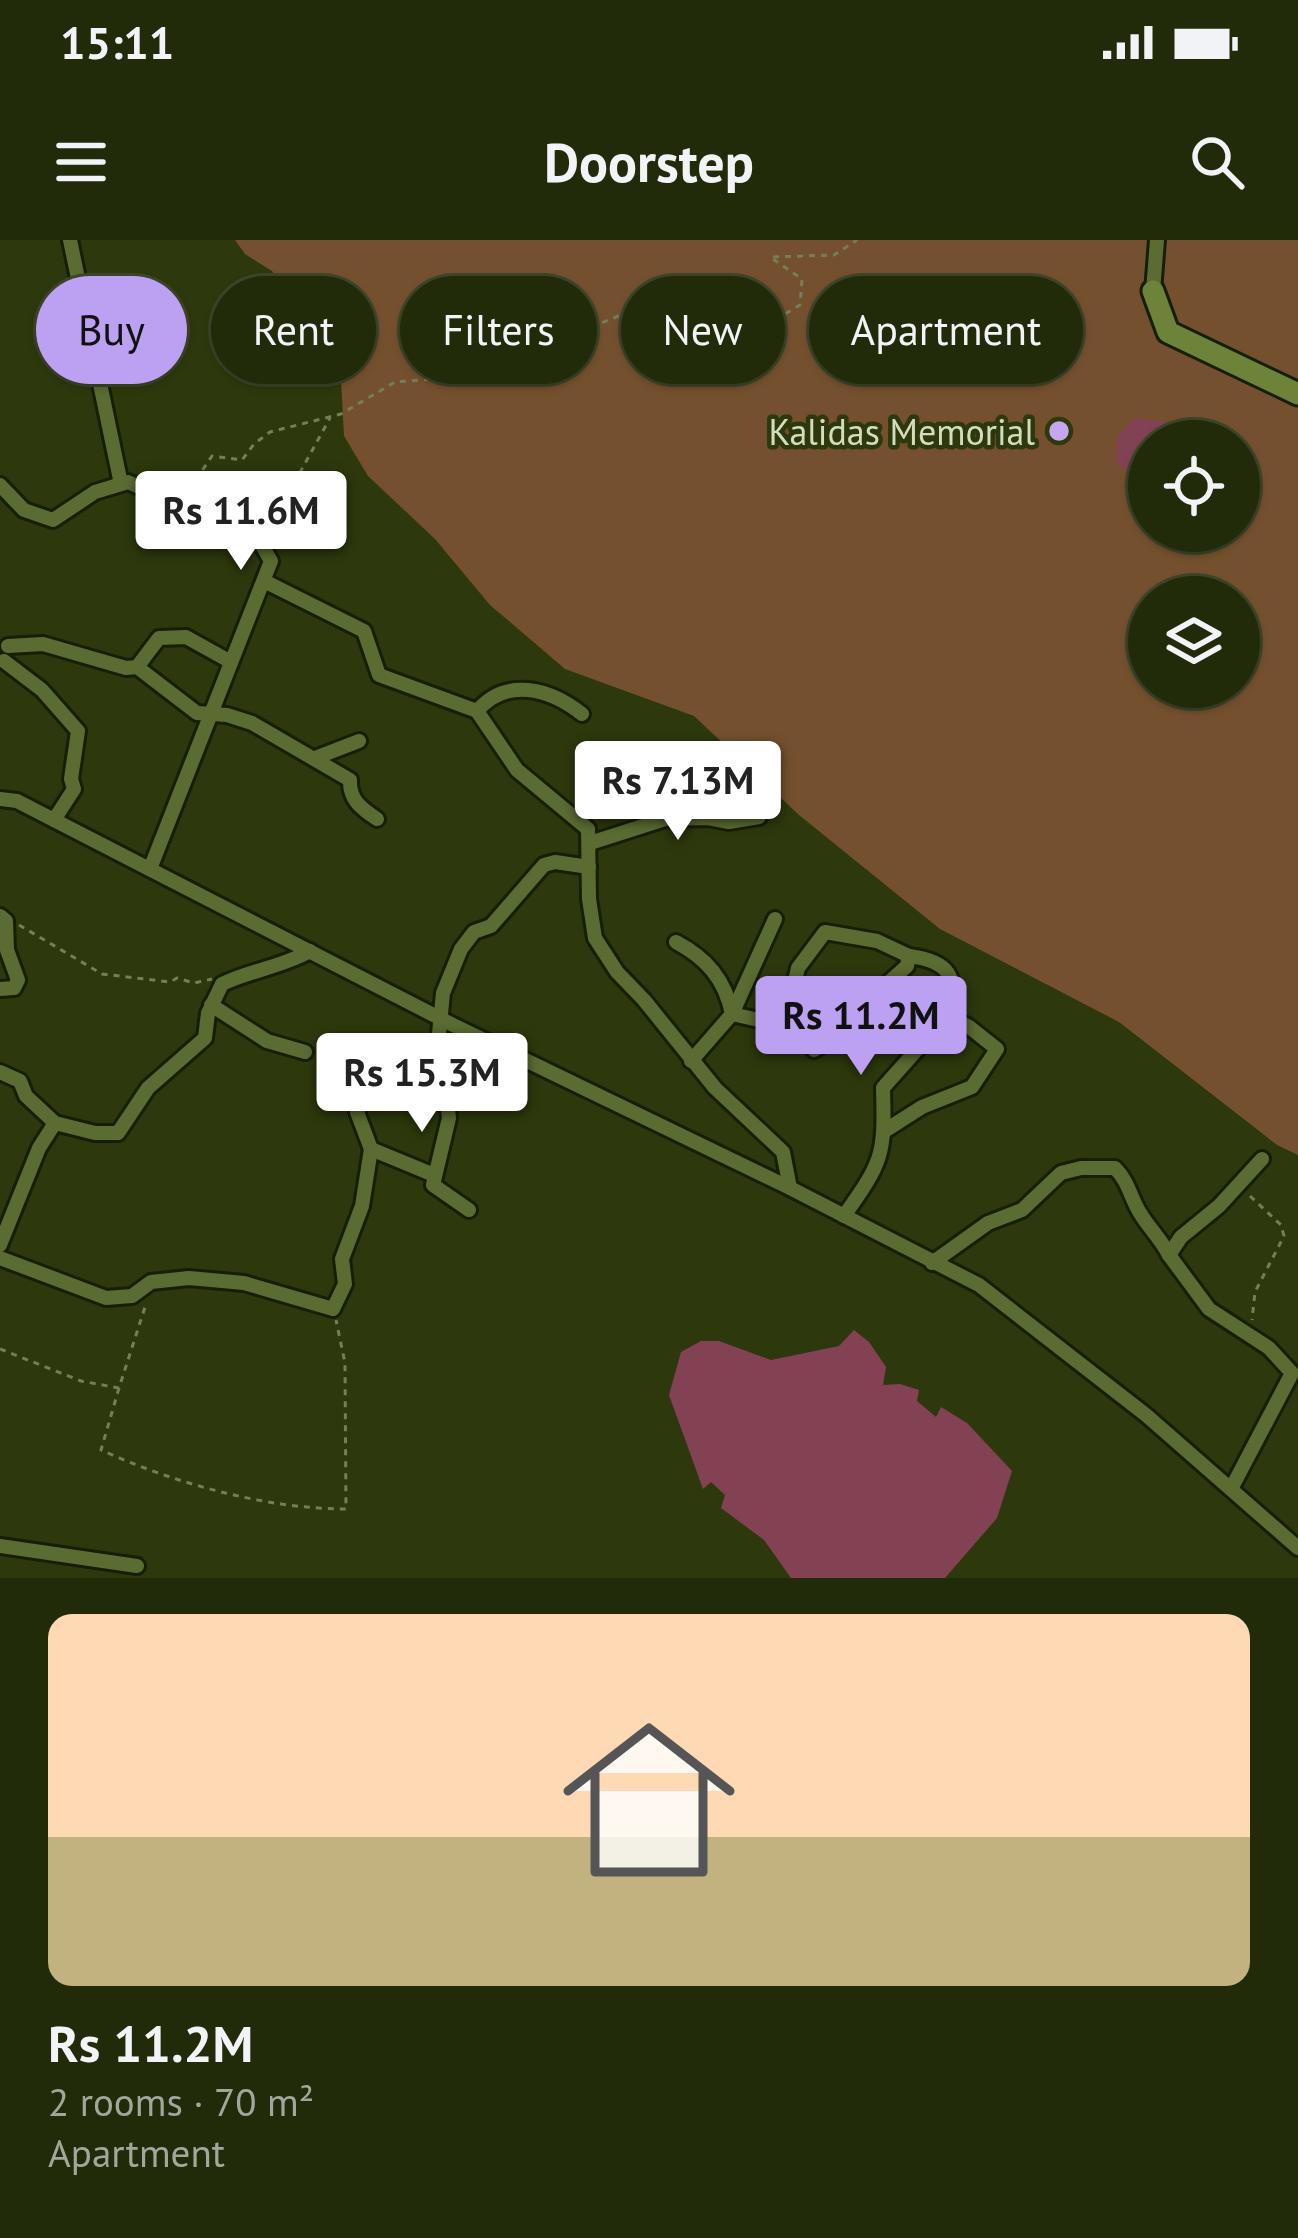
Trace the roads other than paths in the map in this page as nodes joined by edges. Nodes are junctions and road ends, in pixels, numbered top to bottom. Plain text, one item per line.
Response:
1 (70, 240) edge
2 (1156, 240) edge
3 (1153, 291) joint
4 (1298, 394) edge
5 (121, 484) junction
6 (0, 485) edge
7 (264, 581) junction
8 (3, 652) edge
9 (231, 662) junction
10 (136, 668) junction
11 (476, 711) junction
12 (210, 713) junction
13 (582, 713) dead end
14 (359, 741) dead end
15 (315, 758) junction
16 (0, 799) edge
17 (759, 817) dead end
18 (377, 819) dead end
19 (54, 820) junction
20 (590, 843) junction
21 (589, 867) junction
22 (150, 869) junction
23 (3, 919) edge
24 (775, 919) dead end
25 (676, 942) dead end
26 (310, 951) junction
27 (909, 956) junction
28 (0, 989) edge
29 (212, 1005) junction
30 (732, 1014) junction
31 (944, 1015) junction
32 (440, 1019) junction
33 (814, 1050) dead end
34 (305, 1052) dead end
35 (691, 1061) junction
36 (382, 1064) dead end
37 (0, 1072) edge
38 (55, 1123) junction
39 (886, 1130) junction
40 (371, 1150) junction
41 (1262, 1159) dead end
42 (434, 1175) junction
43 (790, 1188) junction
44 (469, 1210) dead end
45 (844, 1216) junction
46 (0, 1245) edge
47 (1169, 1256) junction
48 (0, 1258) edge
49 (932, 1263) junction
50 (1231, 1489) junction
51 (0, 1546) edge
52 (1298, 1548) edge
53 (137, 1566) dead end

1 - 5 street
2 - 3 street
3 - 4 main road
5 - 6 street
5 - 7 street
7 - 9 street
7 - 11 street
8 - 10 street
8 - 19 street
9 - 10 street
9 - 12 street
10 - 12 street
11 - 13 street
11 - 20 street
12 - 15 street
12 - 22 street
14 - 15 street
15 - 18 street
16 - 19 street
17 - 20 street
19 - 22 street
20 - 21 street
21 - 32 street
21 - 35 street
22 - 26 street
23 - 28 street
24 - 30 street
25 - 30 street
26 - 29 street
26 - 32 street
27 - 30 street
27 - 31 street
27 - 33 street
29 - 34 street
29 - 38 street
30 - 35 street
31 - 39 street
31 - 39 street
32 - 42 street
32 - 43 street
35 - 43 street
36 - 40 street
37 - 38 street
38 - 46 street
39 - 45 street
40 - 42 street
40 - 48 street
41 - 47 street
42 - 44 street
43 - 45 street
45 - 49 street
47 - 49 street
47 - 50 street
49 - 50 street
50 - 52 street
51 - 53 street

